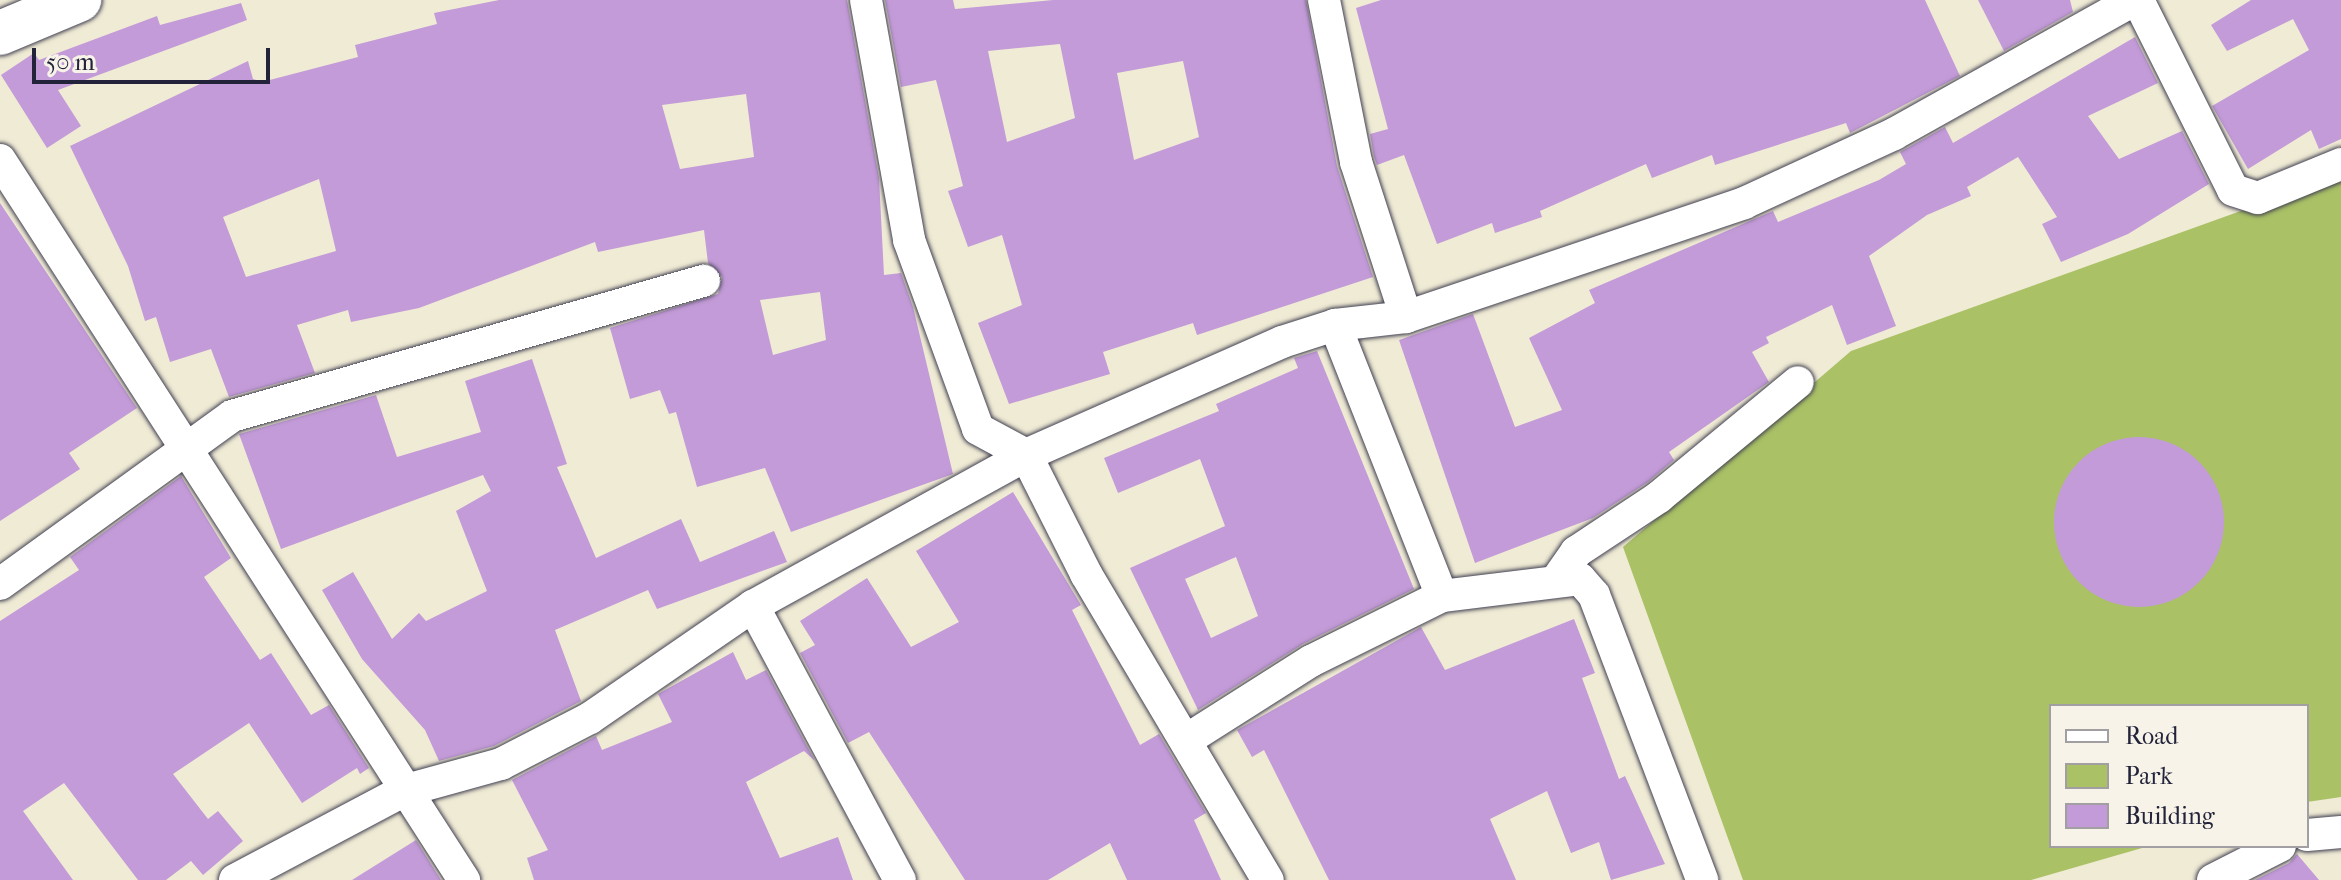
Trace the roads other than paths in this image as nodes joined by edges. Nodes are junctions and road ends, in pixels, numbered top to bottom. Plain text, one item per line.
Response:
1 (79, 0) edge
2 (866, 0) edge
3 (1324, 0) edge
4 (2136, 0) edge
5 (0, 33) edge
6 (0, 160) edge
7 (2341, 164) edge
8 (704, 281) dead end
9 (1406, 317) junction
10 (1335, 325) junction
11 (1798, 382) dead end
12 (188, 448) junction
13 (1026, 455) junction
14 (1558, 578) junction
15 (0, 584) edge
16 (1442, 596) junction
17 (753, 606) junction
18 (1188, 739) junction
19 (403, 791) junction
20 (2341, 832) edge
21 (2309, 835) edge
22 (2276, 848) edge
23 (235, 880) edge
24 (464, 880) edge
25 (900, 880) edge
26 (1268, 880) edge
27 (1702, 880) edge
28 (2213, 880) edge

1 - 5 main road
2 - 13 street
3 - 9 street
4 - 7 street
4 - 9 street
6 - 12 street
8 - 12 street
9 - 10 street
10 - 13 street
10 - 16 street
11 - 14 street
12 - 15 street
12 - 19 street
13 - 17 street
13 - 18 street
14 - 16 street
14 - 27 street
16 - 18 street
17 - 19 street
17 - 25 street
18 - 26 street
19 - 23 street
19 - 24 street
20 - 21 street
22 - 28 street

